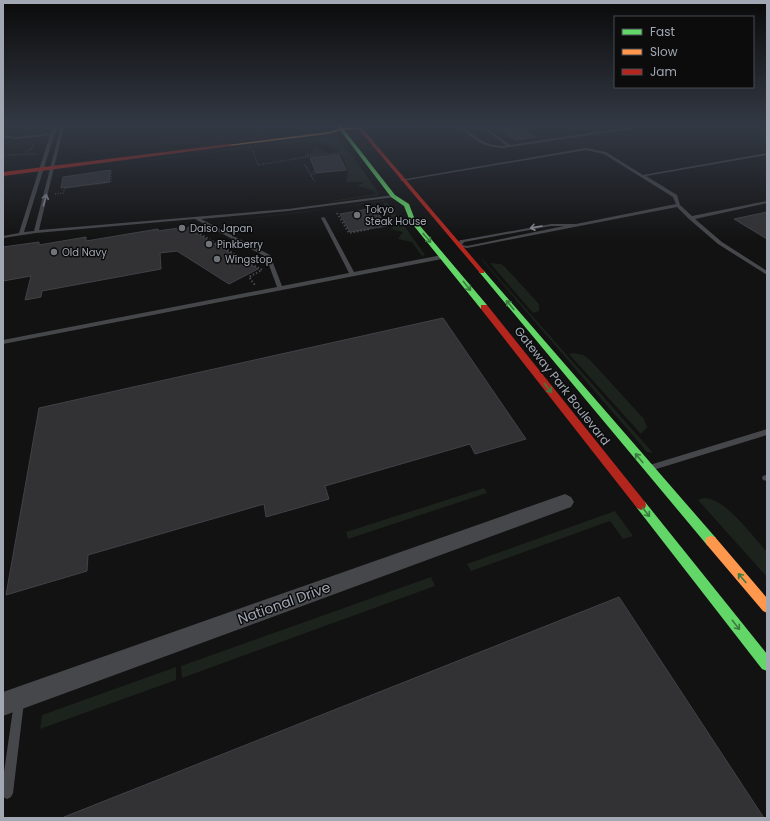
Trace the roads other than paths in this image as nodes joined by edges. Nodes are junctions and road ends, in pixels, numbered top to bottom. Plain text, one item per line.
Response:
1 (53, 164) edge
2 (369, 164) edge
3 (389, 164) edge
4 (495, 164) edge
5 (623, 164) edge
6 (708, 164) edge
7 (48, 165) junction
8 (3, 167) edge
9 (3, 174) edge
10 (642, 176) junction
11 (402, 180) junction
12 (393, 196) junction
13 (767, 202) edge
14 (407, 205) junction
15 (678, 205) junction
16 (419, 213) dead end
17 (196, 218) junction
18 (323, 218) dead end
19 (691, 218) junction
20 (36, 232) junction
21 (21, 234) junction
22 (3, 237) edge
23 (448, 245) dead end
24 (458, 246) junction
25 (442, 257) junction
26 (767, 273) edge
27 (352, 274) junction
28 (280, 288) junction
29 (3, 342) edge
30 (767, 432) edge
31 (649, 469) junction
32 (565, 502) dead end
33 (767, 608) edge
34 (767, 664) edge
35 (12, 701) edge
36 (7, 793) dead end

1 - 7 street
2 - 12 street
3 - 11 street, Gateway Park Boulevard
4 - 11 lane
5 - 10 lane
6 - 10 lane
7 - 8 street
7 - 9 street
20 -> 7 lane
7 - 21 lane
10 - 15 lane
11 - 24 street, Gateway Park Boulevard
12 - 14 street
12 - 17 lane
13 - 19 lane
14 - 16 street
14 -> 25 street, Gateway Park Boulevard
15 - 19 lane
15 - 24 lane
17 - 20 lane
17 - 28 lane
18 - 27 lane
19 - 26 lane
20 - 21 lane
21 - 22 lane
23 - 24 street
31 -> 24 street, Gateway Park Boulevard
25 - 27 lane
25 -> 34 street, Gateway Park Boulevard
27 - 28 lane
28 - 29 lane
30 - 31 lane
33 -> 31 street, Gateway Park Boulevard
32 - 35 street, National Drive
35 - 36 lane

